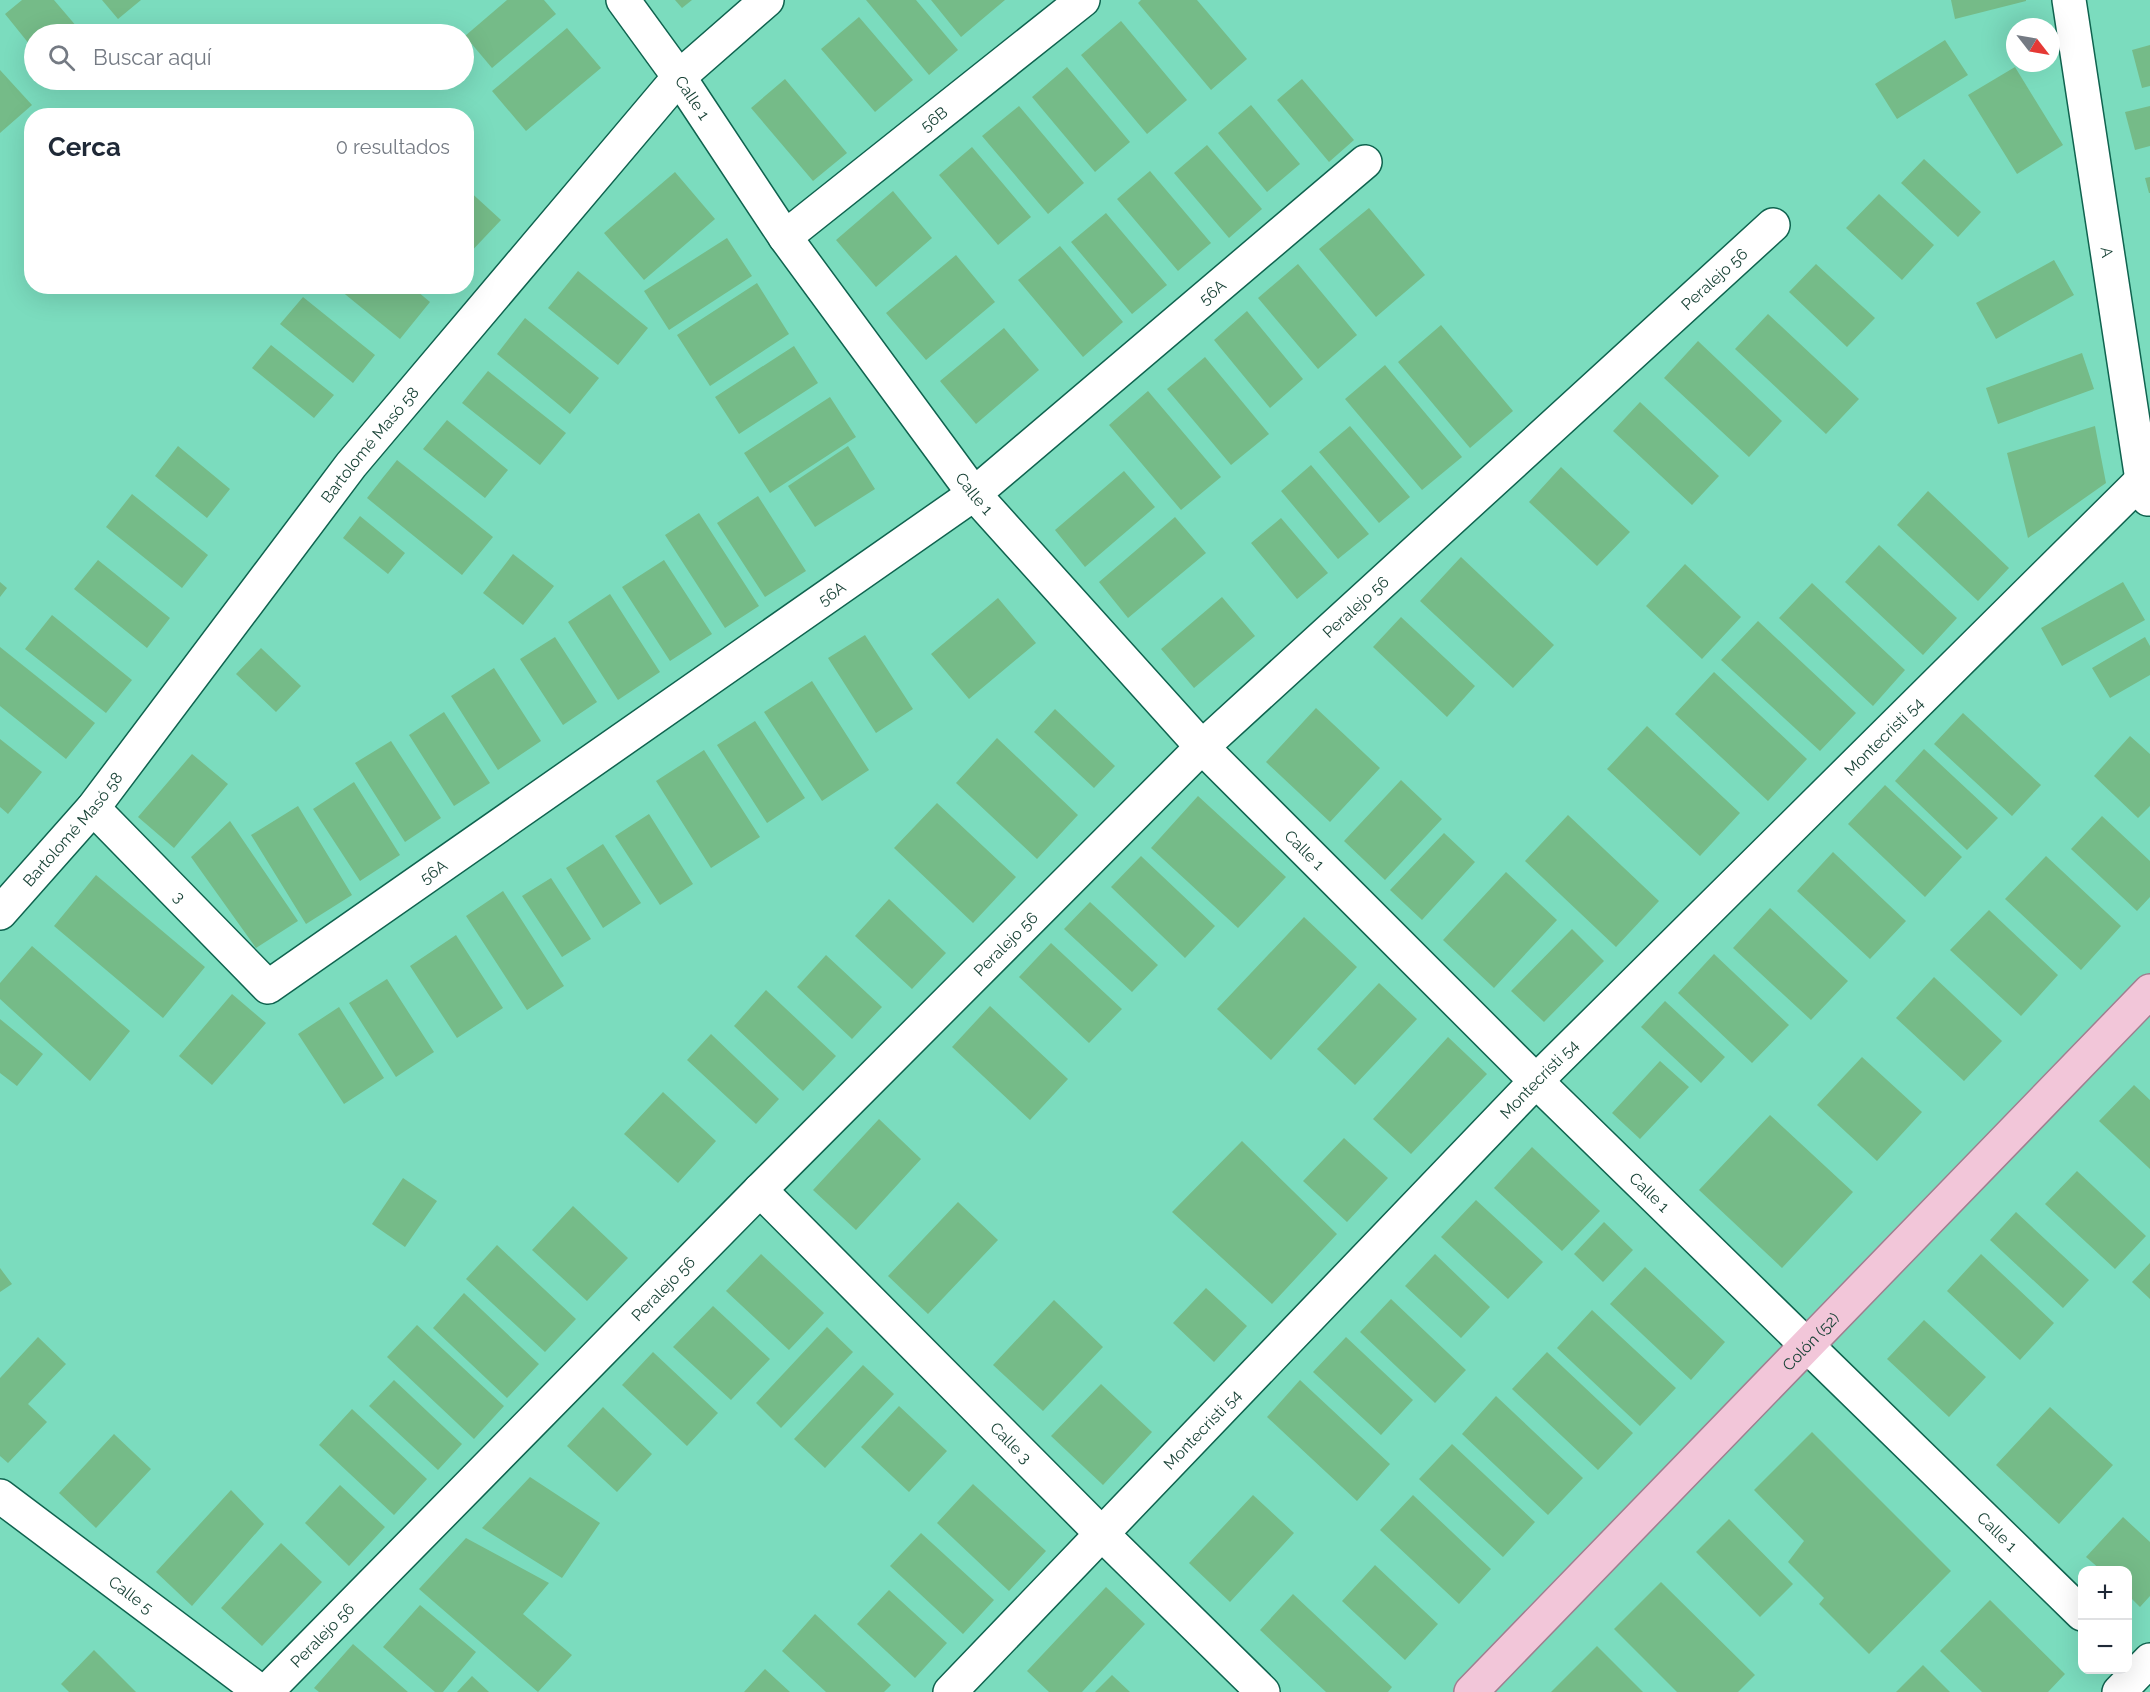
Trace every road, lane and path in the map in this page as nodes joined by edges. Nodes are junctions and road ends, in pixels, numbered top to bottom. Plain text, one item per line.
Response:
1 (623, 0) edge
2 (767, 0) edge
3 (1083, 0) edge
4 (2069, 0) edge
5 (679, 77) junction
6 (1365, 162) dead end
7 (1773, 225) dead end
8 (785, 237) junction
9 (2146, 492) edge
10 (974, 494) junction
11 (1202, 747) junction
12 (93, 808) junction
13 (0, 913) edge
14 (268, 987) joint
15 (2150, 991) edge
16 (1536, 1081) junction
17 (760, 1190) junction
18 (1807, 1343) junction
19 (0, 1496) edge
20 (1102, 1534) junction
21 (2078, 1610) edge
22 (264, 1692) edge
23 (950, 1692) edge
24 (1263, 1692) edge
25 (1471, 1692) edge

1 - 5 street, Calle 1
2 - 5 street, Bartolomé Masó 58
3 - 8 street, 56B
4 - 9 street, A
5 - 8 street, Calle 1
5 - 12 street, Bartolomé Masó 58
6 - 10 street, 56A
7 - 11 street, Peralejo 56
8 - 10 street, Calle 1
9 - 16 street, Montecristi 54
10 - 11 street, Calle 1
10 - 14 street, 56A
11 - 16 street, Calle 1
11 - 17 street, Peralejo 56
12 - 13 street, Bartolomé Masó 58
12 - 14 street, 3
15 - 18 main road, Colón (52)
16 - 18 street, Calle 1
16 - 20 street, Montecristi 54
17 - 20 street, Calle 3
17 - 22 street, Peralejo 56
18 - 21 street, Calle 1
18 - 25 main road, Colón (52)
19 - 22 street, Calle 5
20 - 23 street, Montecristi 54
20 - 24 street, Calle 3

